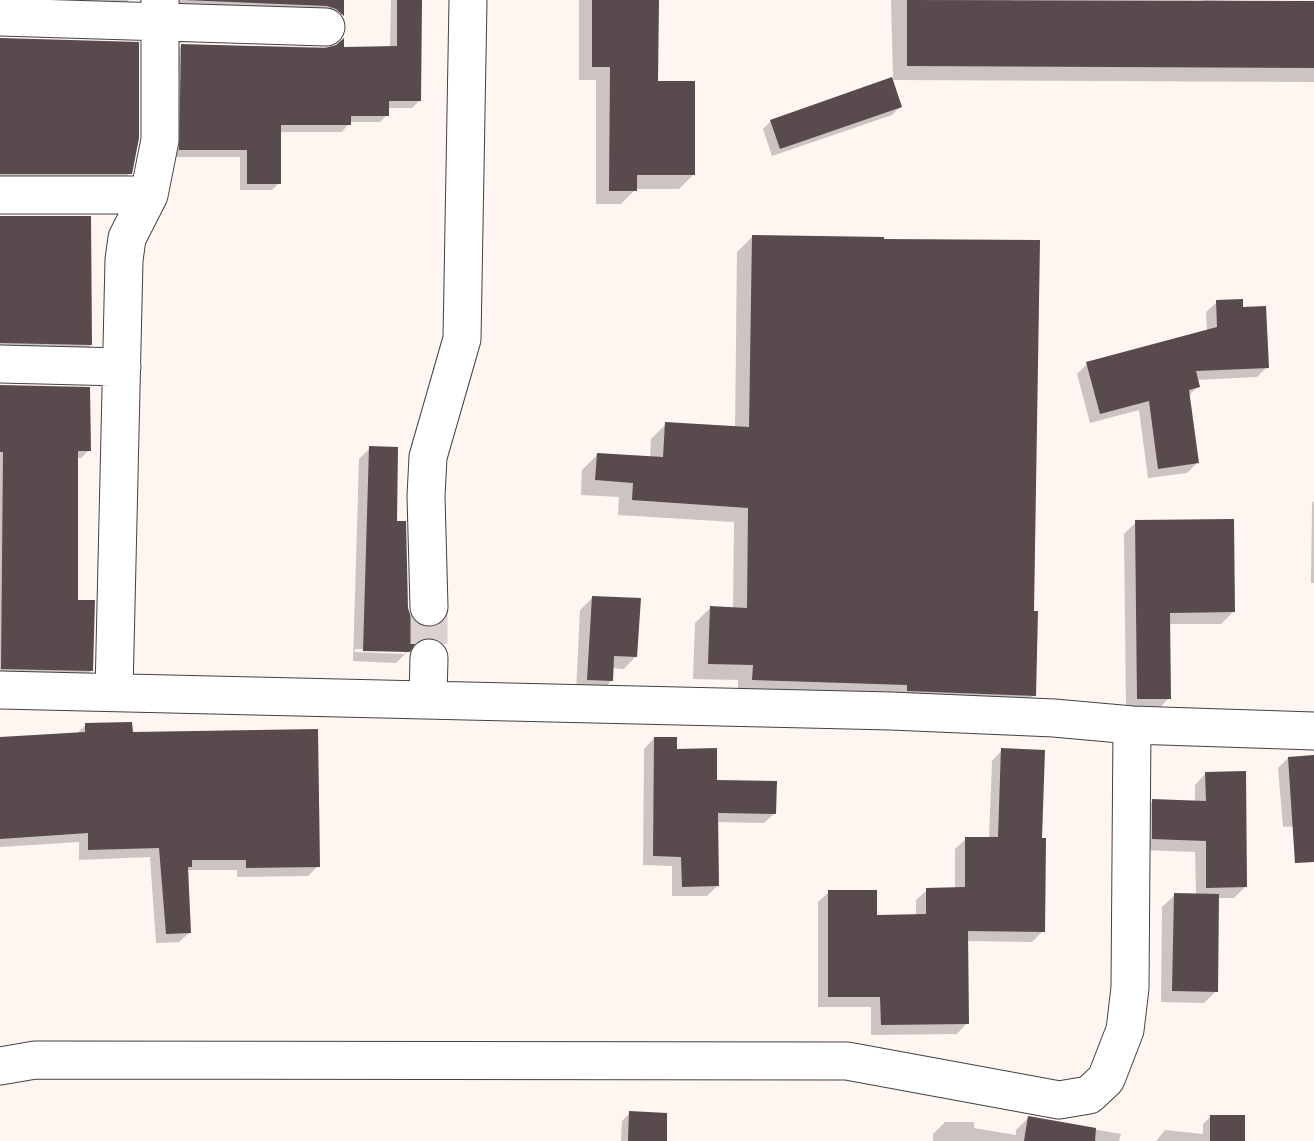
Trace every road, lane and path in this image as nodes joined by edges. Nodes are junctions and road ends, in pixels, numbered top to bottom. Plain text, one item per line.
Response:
1 (468, 0) edge
2 (160, 11) edge
3 (0, 17) edge
4 (326, 27) dead end
5 (0, 195) edge
6 (149, 195) junction
7 (0, 364) edge
8 (122, 366) junction
9 (429, 607) tunnel mouth
10 (429, 658) tunnel mouth
11 (0, 690) edge
12 (114, 692) junction
13 (428, 699) junction
14 (1132, 725) junction
15 (1314, 731) edge
16 (0, 1066) edge

1 - 9 street
2 - 3 street
2 - 4 street
2 - 6 street
5 - 6 street
6 - 8 street
7 - 8 street
8 - 12 street
10 - 13 street
11 - 12 street
12 - 13 street
13 - 14 street
14 - 15 street
14 - 16 street

